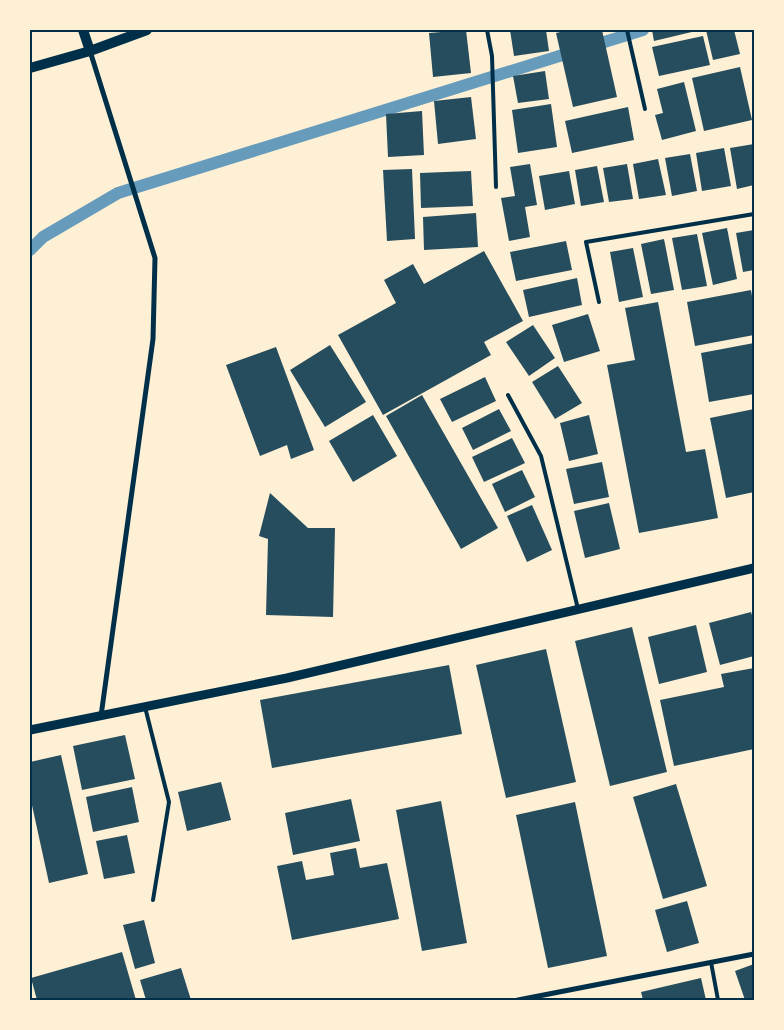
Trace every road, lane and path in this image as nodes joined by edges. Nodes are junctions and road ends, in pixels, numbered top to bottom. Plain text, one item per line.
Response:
1 (83, 30) edge
2 (147, 30) edge
3 (487, 30) edge
4 (627, 30) edge
5 (90, 51) junction
6 (30, 68) edge
7 (644, 109) dead end
8 (496, 186) dead end
9 (754, 214) edge
10 (599, 302) dead end
11 (508, 394) dead end
12 (754, 568) edge
13 (578, 609) junction
14 (145, 706) junction
15 (100, 716) junction
16 (30, 730) edge
17 (153, 900) dead end
18 (754, 954) edge
19 (711, 962) junction
20 (518, 1000) edge
21 (718, 1000) edge

1 - 5 main road
2 - 5 main road
3 - 8 lane
4 - 7 lane
5 - 6 main road
5 - 15 street
9 - 10 lane
11 - 13 lane
12 - 13 street
13 - 14 street
14 - 15 street
14 - 17 lane
15 - 16 street
18 - 19 street
19 - 20 street
19 - 21 lane

